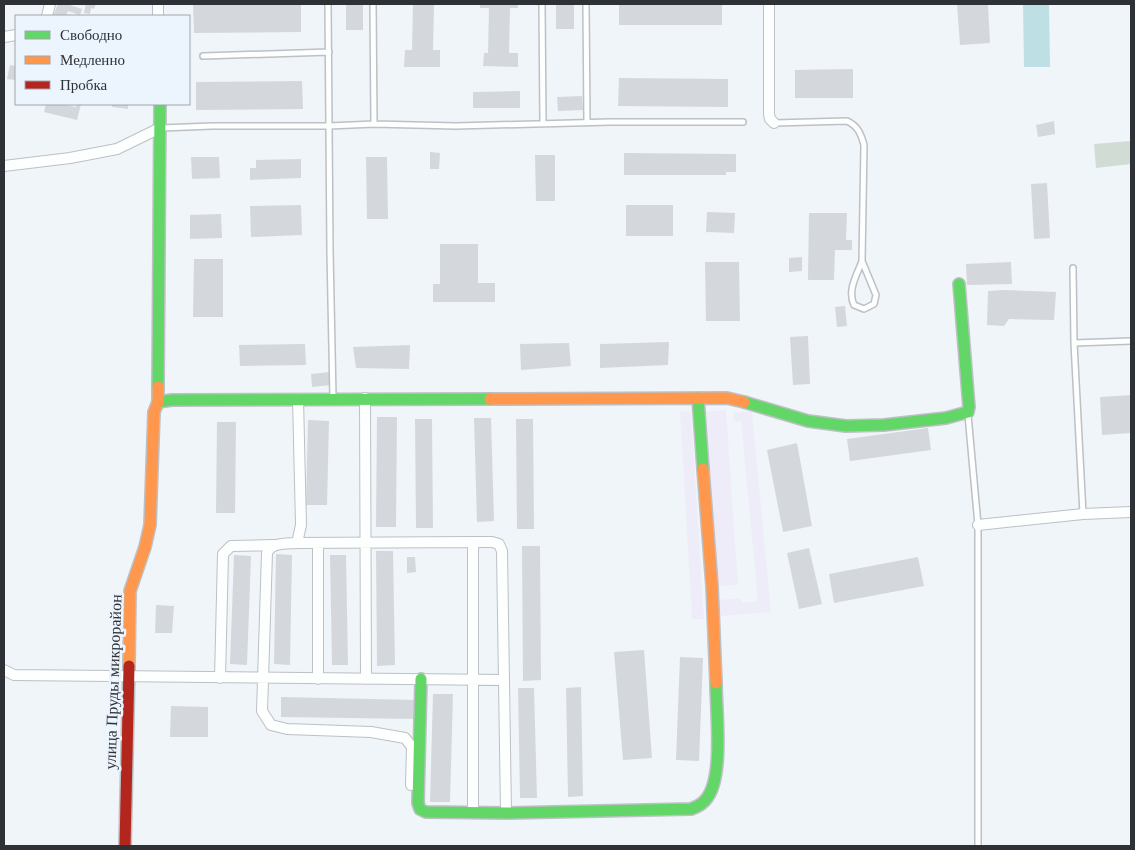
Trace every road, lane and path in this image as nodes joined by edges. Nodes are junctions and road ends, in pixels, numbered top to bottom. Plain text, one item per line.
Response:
1 (328, 4) edge
2 (373, 4) edge
3 (542, 4) edge
4 (586, 4) edge
5 (769, 4) edge
6 (329, 52) junction
7 (203, 56) dead end
8 (160, 105) edge
9 (743, 122) dead end
10 (587, 123) junction
11 (774, 123) joint
12 (374, 124) junction
13 (543, 124) junction
14 (329, 126) junction
15 (160, 128) junction
16 (4, 166) edge
17 (862, 260) junction
18 (1073, 268) dead end
19 (959, 284) dead end
20 (1131, 341) edge
21 (1074, 343) junction
22 (365, 398) junction
23 (698, 398) junction
24 (298, 399) junction
25 (333, 399) junction
26 (158, 402) junction
27 (968, 412) junction
28 (1131, 512) edge
29 (1083, 514) junction
30 (978, 525) junction
31 (473, 542) junction
32 (297, 543) junction
33 (318, 543) junction
34 (366, 543) junction
35 (274, 545) junction
36 (4, 670) edge
37 (128, 677) junction
38 (220, 678) junction
39 (264, 678) junction
40 (318, 679) junction
41 (366, 679) junction
42 (421, 680) junction
43 (473, 680) junction
44 (504, 680) junction
45 (410, 785) dead end
46 (473, 813) junction
47 (506, 813) junction
48 (125, 846) edge
49 (978, 846) edge

1 - 6 lane
2 - 12 lane
3 - 13 lane
4 - 10 lane
5 - 11 street
6 - 7 lane
6 - 14 lane
8 - 15 street, улица Пруды микрорайон
9 - 10 lane
10 - 13 lane
11 - 17 lane
12 - 13 lane
12 - 14 lane
14 - 15 lane
14 - 25 lane
15 - 16 street
15 - 26 street, улица Пруды микрорайон
17 - 17 lane
18 - 21 lane
19 - 27 street
20 - 21 lane
21 - 29 lane
22 - 23 street
22 - 25 street
22 - 34 street
23 - 27 street
23 - 47 street
24 - 25 street
24 - 26 street
24 - 32 street
26 - 37 street, улица Пруды микрорайон
27 - 30 lane
28 - 29 street
29 - 30 street
30 - 49 lane
31 - 34 street
31 - 43 street
31 - 44 street
32 - 33 street
32 - 35 street
33 - 34 street
33 - 40 street
34 - 41 street
35 - 38 street
35 - 39 street
36 - 37 street
37 - 38 street
37 - 48 street, улица Пруды микрорайон
38 - 39 street
39 - 40 street
39 - 45 street
40 - 41 street
41 - 42 street
42 - 43 street
42 - 46 street
43 - 44 street
43 - 46 street
44 - 47 street
46 - 47 street

